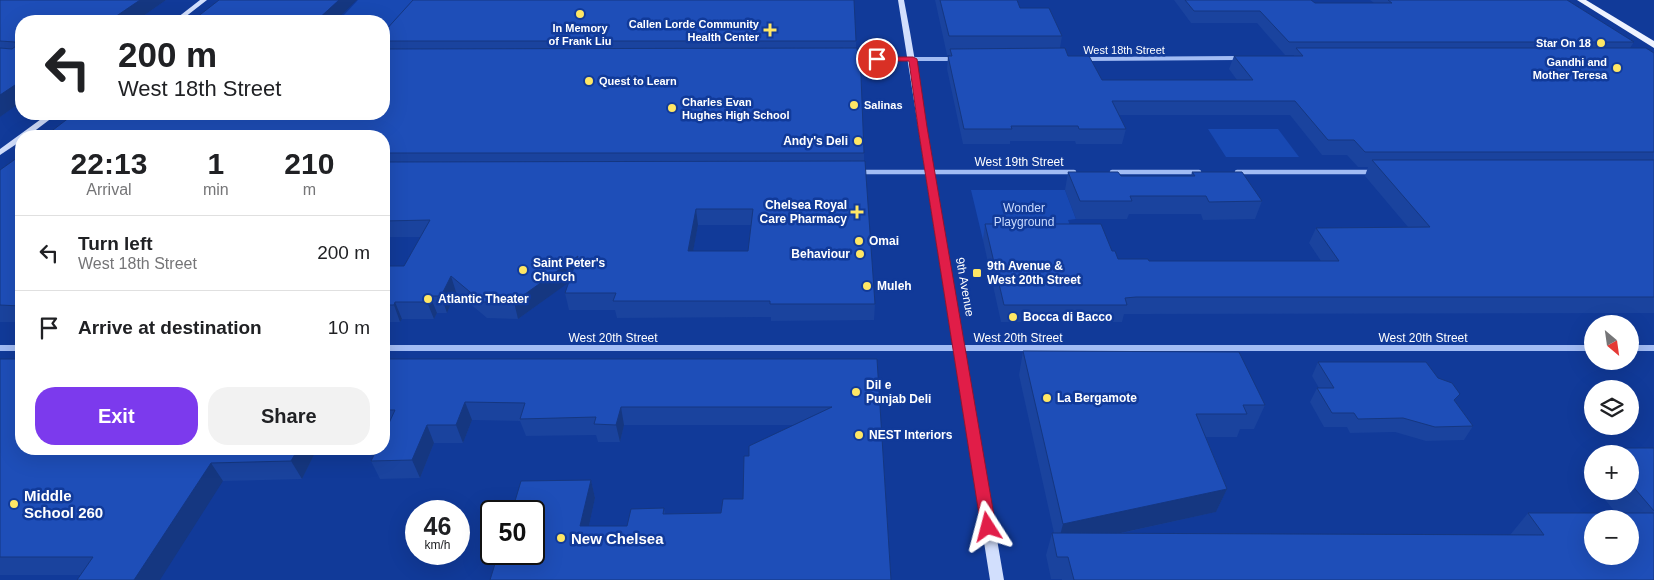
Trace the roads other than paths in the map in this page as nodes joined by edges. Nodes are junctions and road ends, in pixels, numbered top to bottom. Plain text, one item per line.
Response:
1 (204, 0) edge
2 (902, 0) edge
3 (1581, 0) edge
4 (184, 15) edge
5 (1654, 45) edge
6 (1245, 58) edge
7 (848, 59) edge
8 (913, 59) junction
9 (958, 59) edge
10 (1082, 59) edge
11 (45, 120) edge
12 (31, 130) edge
13 (15, 142) edge
14 (0, 153) edge
15 (851, 172) edge
16 (931, 172) junction
17 (1078, 172) edge
18 (1108, 172) edge
19 (1202, 172) edge
20 (1229, 172) edge
21 (1378, 172) edge
22 (0, 348) edge
23 (15, 348) edge
24 (390, 348) edge
25 (960, 348) junction
26 (1584, 348) edge
27 (1639, 348) edge
28 (1654, 348) edge
29 (997, 580) edge

1 - 4 main road
2 - 8 main road, 9th Avenue
3 - 5 main road
6 - 10 street, West 18th Street
7 - 8 street
8 - 9 street
8 - 16 main road, 9th Avenue
11 - 12 main road
13 - 14 main road
15 - 16 street, West 19th Street
16 - 17 street, West 19th Street
16 - 25 main road, 9th Avenue
18 - 19 street
20 - 21 street
22 - 23 street
24 - 25 street, West 20th Street
25 - 26 street, West 20th Street
25 - 29 main road, 9th Avenue
27 - 28 street

